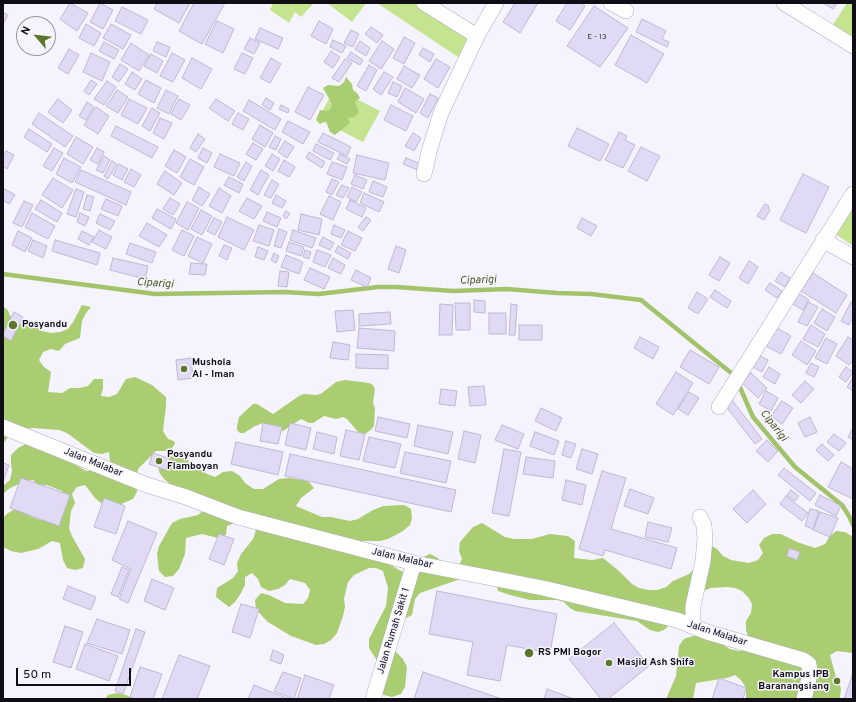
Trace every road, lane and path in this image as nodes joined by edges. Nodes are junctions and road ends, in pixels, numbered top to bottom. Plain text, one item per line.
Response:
1 (424, 3) edge
2 (496, 3) edge
3 (611, 3) edge
4 (784, 3) edge
5 (626, 11) dead end
6 (476, 36) junction
7 (853, 46) edge
8 (424, 174) dead end
9 (853, 194) edge
10 (823, 240) junction
11 (853, 257) edge
12 (719, 407) dead end
13 (3, 427) edge
14 (700, 517) dead end
15 (414, 563) junction
16 (693, 626) junction
17 (373, 699) edge
18 (804, 699) edge

1 - 6 street
2 - 6 street
3 - 5 street
4 - 7 street
6 - 8 street
9 - 10 street
10 - 11 street
10 - 12 street
13 - 15 street, Jalan Malabar
14 - 16 street
15 - 16 street, Jalan Malabar
15 - 17 street, Jalan Rumah Sakit 1
16 - 18 street, Jalan Malabar

